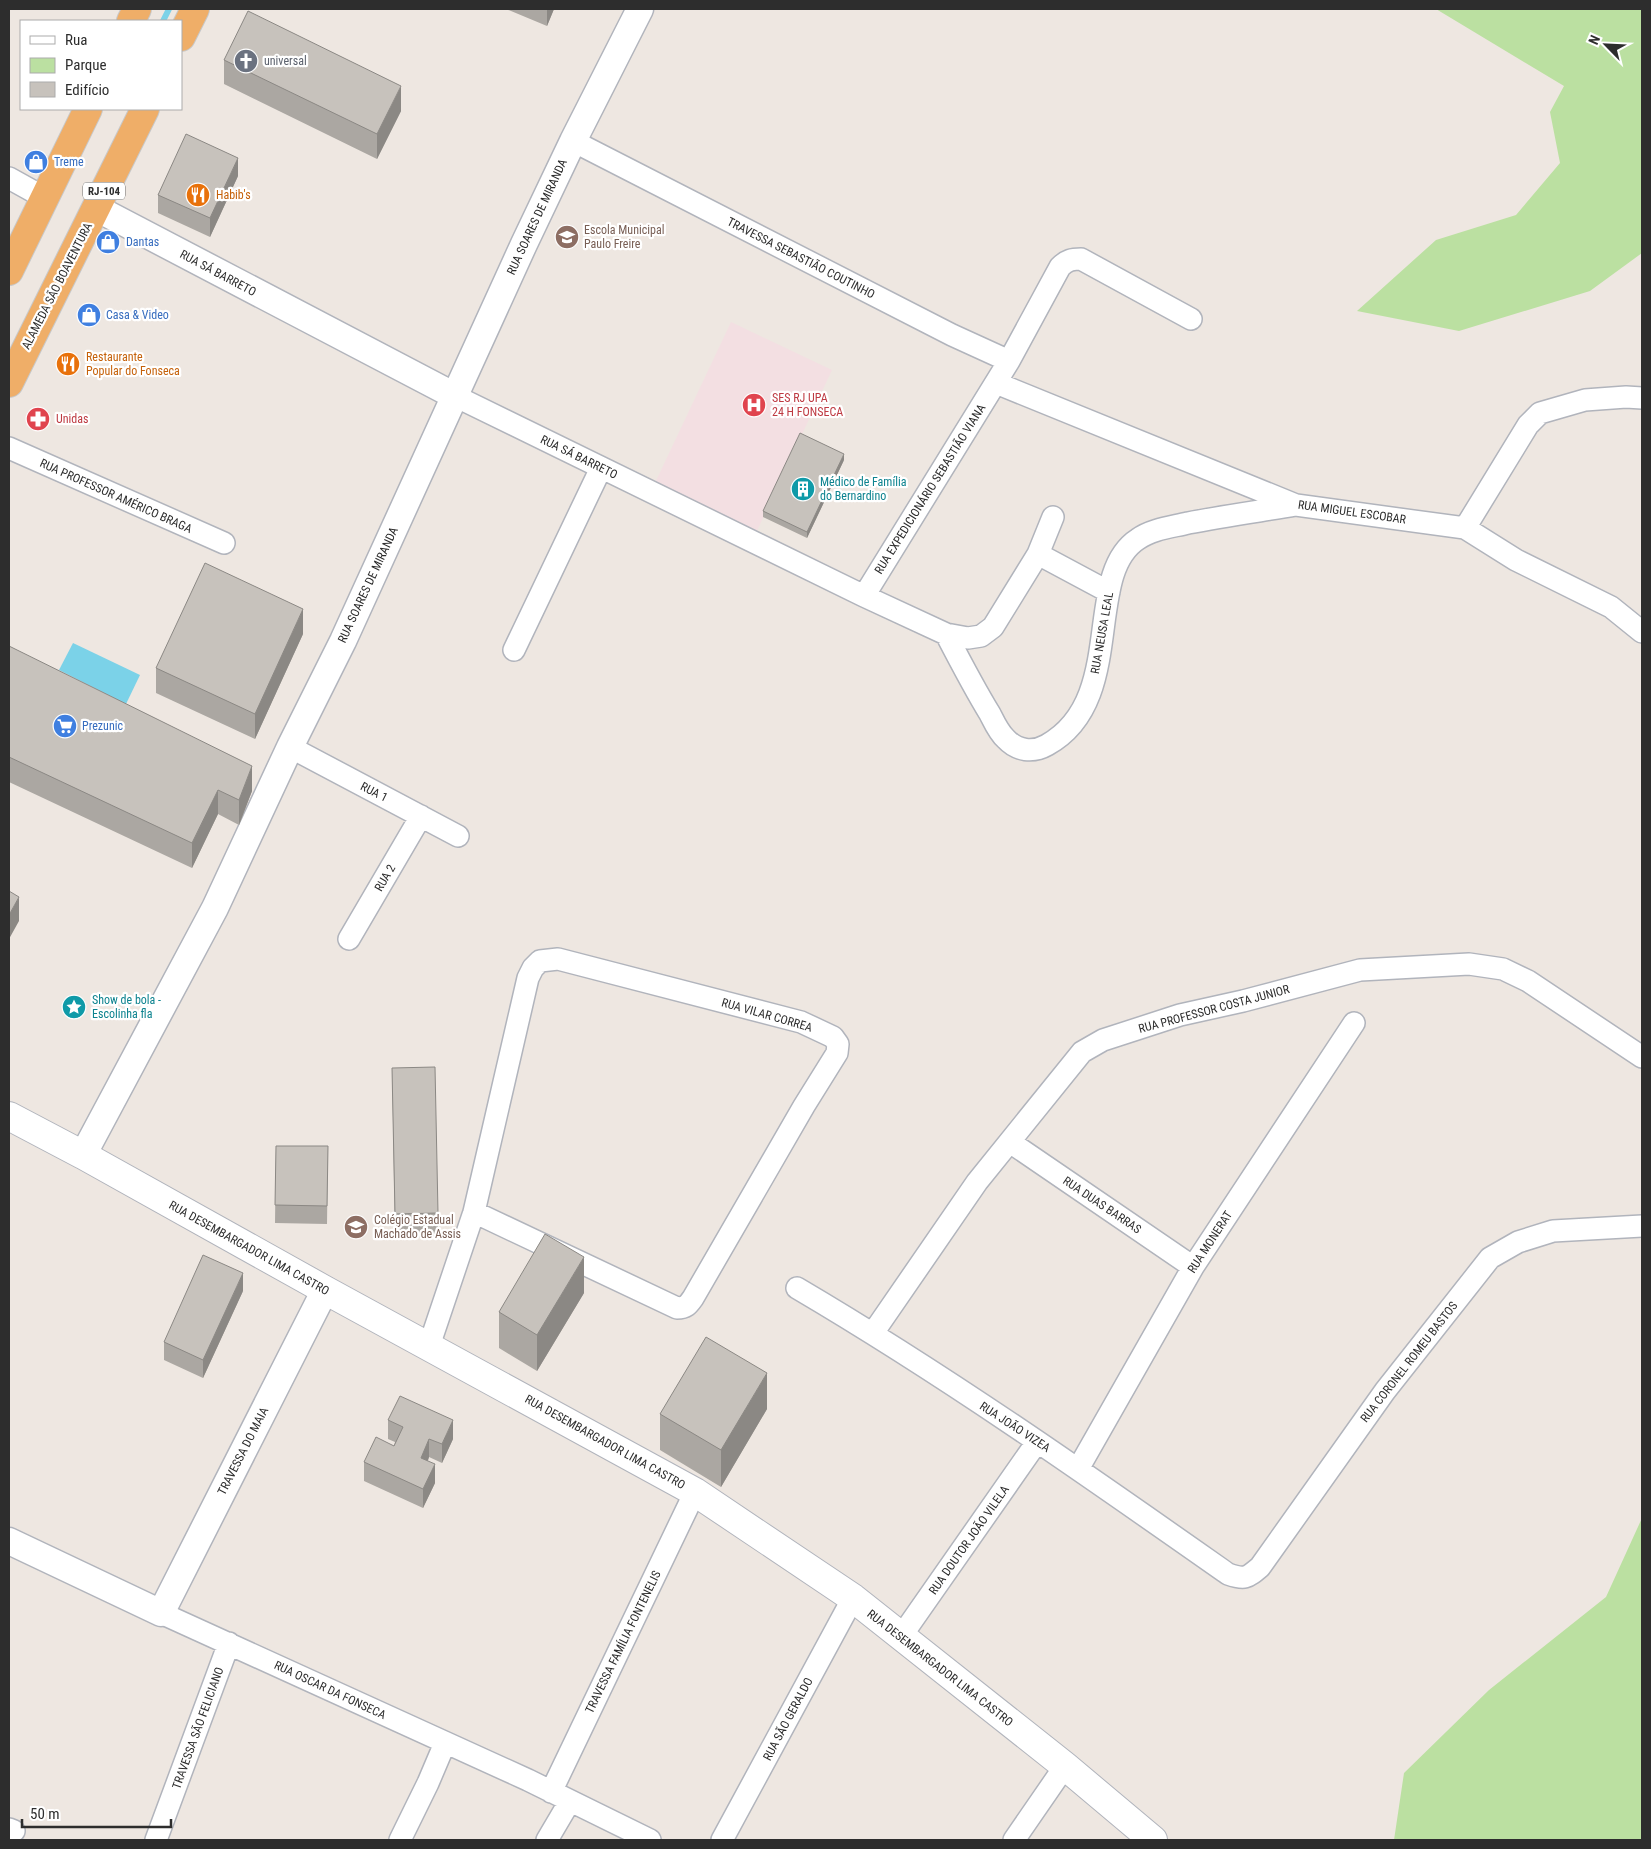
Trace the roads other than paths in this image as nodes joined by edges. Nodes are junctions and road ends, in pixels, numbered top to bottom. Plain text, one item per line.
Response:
1 (195, 9) edge
2 (640, 9) edge
3 (182, 35) edge
4 (88, 110) edge
5 (145, 110) edge
6 (573, 141) junction
7 (9, 178) edge
8 (45, 198) junction
9 (96, 208) junction
10 (9, 270) edge
11 (1191, 320) dead end
12 (1008, 361) junction
13 (996, 382) junction
14 (9, 383) edge
15 (455, 396) junction
16 (1642, 398) edge
17 (9, 448) edge
18 (601, 468) junction
19 (1296, 505) junction
20 (1053, 516) dead end
21 (1465, 528) junction
22 (224, 543) dead end
23 (1038, 554) junction
24 (1109, 592) junction
25 (864, 596) junction
26 (1642, 632) edge
27 (946, 634) junction
28 (514, 650) dead end
29 (290, 747) junction
30 (421, 816) junction
31 (458, 836) dead end
32 (349, 939) dead end
33 (1354, 1023) dead end
34 (1642, 1057) edge
35 (9, 1116) edge
36 (1010, 1142) junction
37 (83, 1155) junction
38 (474, 1212) junction
39 (1642, 1226) edge
40 (1193, 1267) junction
41 (796, 1288) dead end
42 (326, 1290) junction
43 (873, 1333) junction
44 (429, 1346) junction
45 (1037, 1442) junction
46 (1078, 1469) junction
47 (695, 1492) junction
48 (9, 1541) edge
49 (1228, 1574) joint
50 (853, 1598) junction
51 (161, 1613) junction
52 (900, 1638) junction
53 (229, 1643) junction
54 (445, 1743) junction
55 (1065, 1766) junction
56 (551, 1792) junction
57 (570, 1801) junction
58 (156, 1840) edge
59 (400, 1840) edge
60 (546, 1840) edge
61 (650, 1840) edge
62 (722, 1840) edge
63 (1014, 1840) edge
64 (1153, 1840) edge

1 - 3 highway
2 - 6 street, RUA SOARES DE MIRANDA
4 - 8 highway
5 - 9 highway, ALAMEDA SÃO BOAVENTURA / RJ-104
6 - 12 street, TRAVESSA SEBASTIÃO COUTINHO
6 - 15 street, RUA SOARES DE MIRANDA
7 - 8 street
8 - 10 highway
9 - 14 highway, ALAMEDA SÃO BOAVENTURA / RJ-104
9 - 15 street, RUA SÁ BARRETO
11 - 12 street
12 - 13 street
13 - 19 street, RUA MIGUEL ESCOBAR
13 - 25 street, RUA EXPEDICIONÁRIO SEBASTIÃO VIANA
15 - 18 street, RUA SÁ BARRETO
15 - 29 street, RUA SOARES DE MIRANDA
16 - 21 street
17 - 22 street, RUA PROFESSOR AMÉRICO BRAGA
18 - 25 street, RUA SÁ BARRETO
18 - 28 street
19 - 21 street, RUA MIGUEL ESCOBAR
19 - 24 street, RUA NEUSA LEAL
20 - 23 street, RUA SÁ BARRETO
21 - 26 street, RUA MIGUEL ESCOBAR
23 - 24 street
23 - 27 street, RUA SÁ BARRETO
24 - 27 street, RUA NEUSA LEAL
25 - 27 street, RUA SÁ BARRETO
29 - 30 street, RUA 1
29 - 37 street, RUA SOARES DE MIRANDA
30 - 31 street, RUA 1
30 - 32 street, RUA 2
33 - 40 street, RUA MONERAT
34 - 36 street, RUA PROFESSOR COSTA JUNIOR
35 - 37 main road, RUA DESEMBARGADOR LIMA CASTRO
36 - 40 street, RUA DUAS BARRAS
36 - 43 street, RUA PROFESSOR COSTA JUNIOR
37 - 42 main road, RUA DESEMBARGADOR LIMA CASTRO
38 - 38 street, RUA VILAR CORREA
38 - 44 street, RUA VILAR CORREA
39 - 49 street, RUA CORONEL ROMEU BASTOS
40 - 46 street, RUA MONERAT
41 - 43 street, RUA JOÃO VIZEA
42 - 44 main road, RUA DESEMBARGADOR LIMA CASTRO
42 - 51 street, TRAVESSA DO MAIA
43 - 45 street, RUA JOÃO VIZEA
44 - 47 main road, RUA DESEMBARGADOR LIMA CASTRO
45 - 46 street, RUA JOÃO VIZEA
45 - 52 street, RUA DOUTOR JOÃO VILELA
46 - 49 street, RUA JOÃO VIZEA
47 - 50 main road, RUA DESEMBARGADOR LIMA CASTRO
47 - 56 street, TRAVESSA FAMÍLIA FONTENELIS
48 - 51 street, RUA OSCAR DA FONSECA
50 - 52 main road, RUA DESEMBARGADOR LIMA CASTRO
50 - 62 street, RUA SÃO GERALDO
51 - 53 street, RUA OSCAR DA FONSECA
52 - 55 main road, RUA DESEMBARGADOR LIMA CASTRO
53 - 54 street, RUA OSCAR DA FONSECA
53 - 58 street, TRAVESSA SÃO FELICIANO
54 - 56 street, RUA OSCAR DA FONSECA
54 - 59 street
55 - 63 street
55 - 64 main road, RUA DESEMBARGADOR LIMA CASTRO
56 - 57 street, RUA OSCAR DA FONSECA
57 - 60 street
57 - 61 street, RUA OSCAR DA FONSECA

